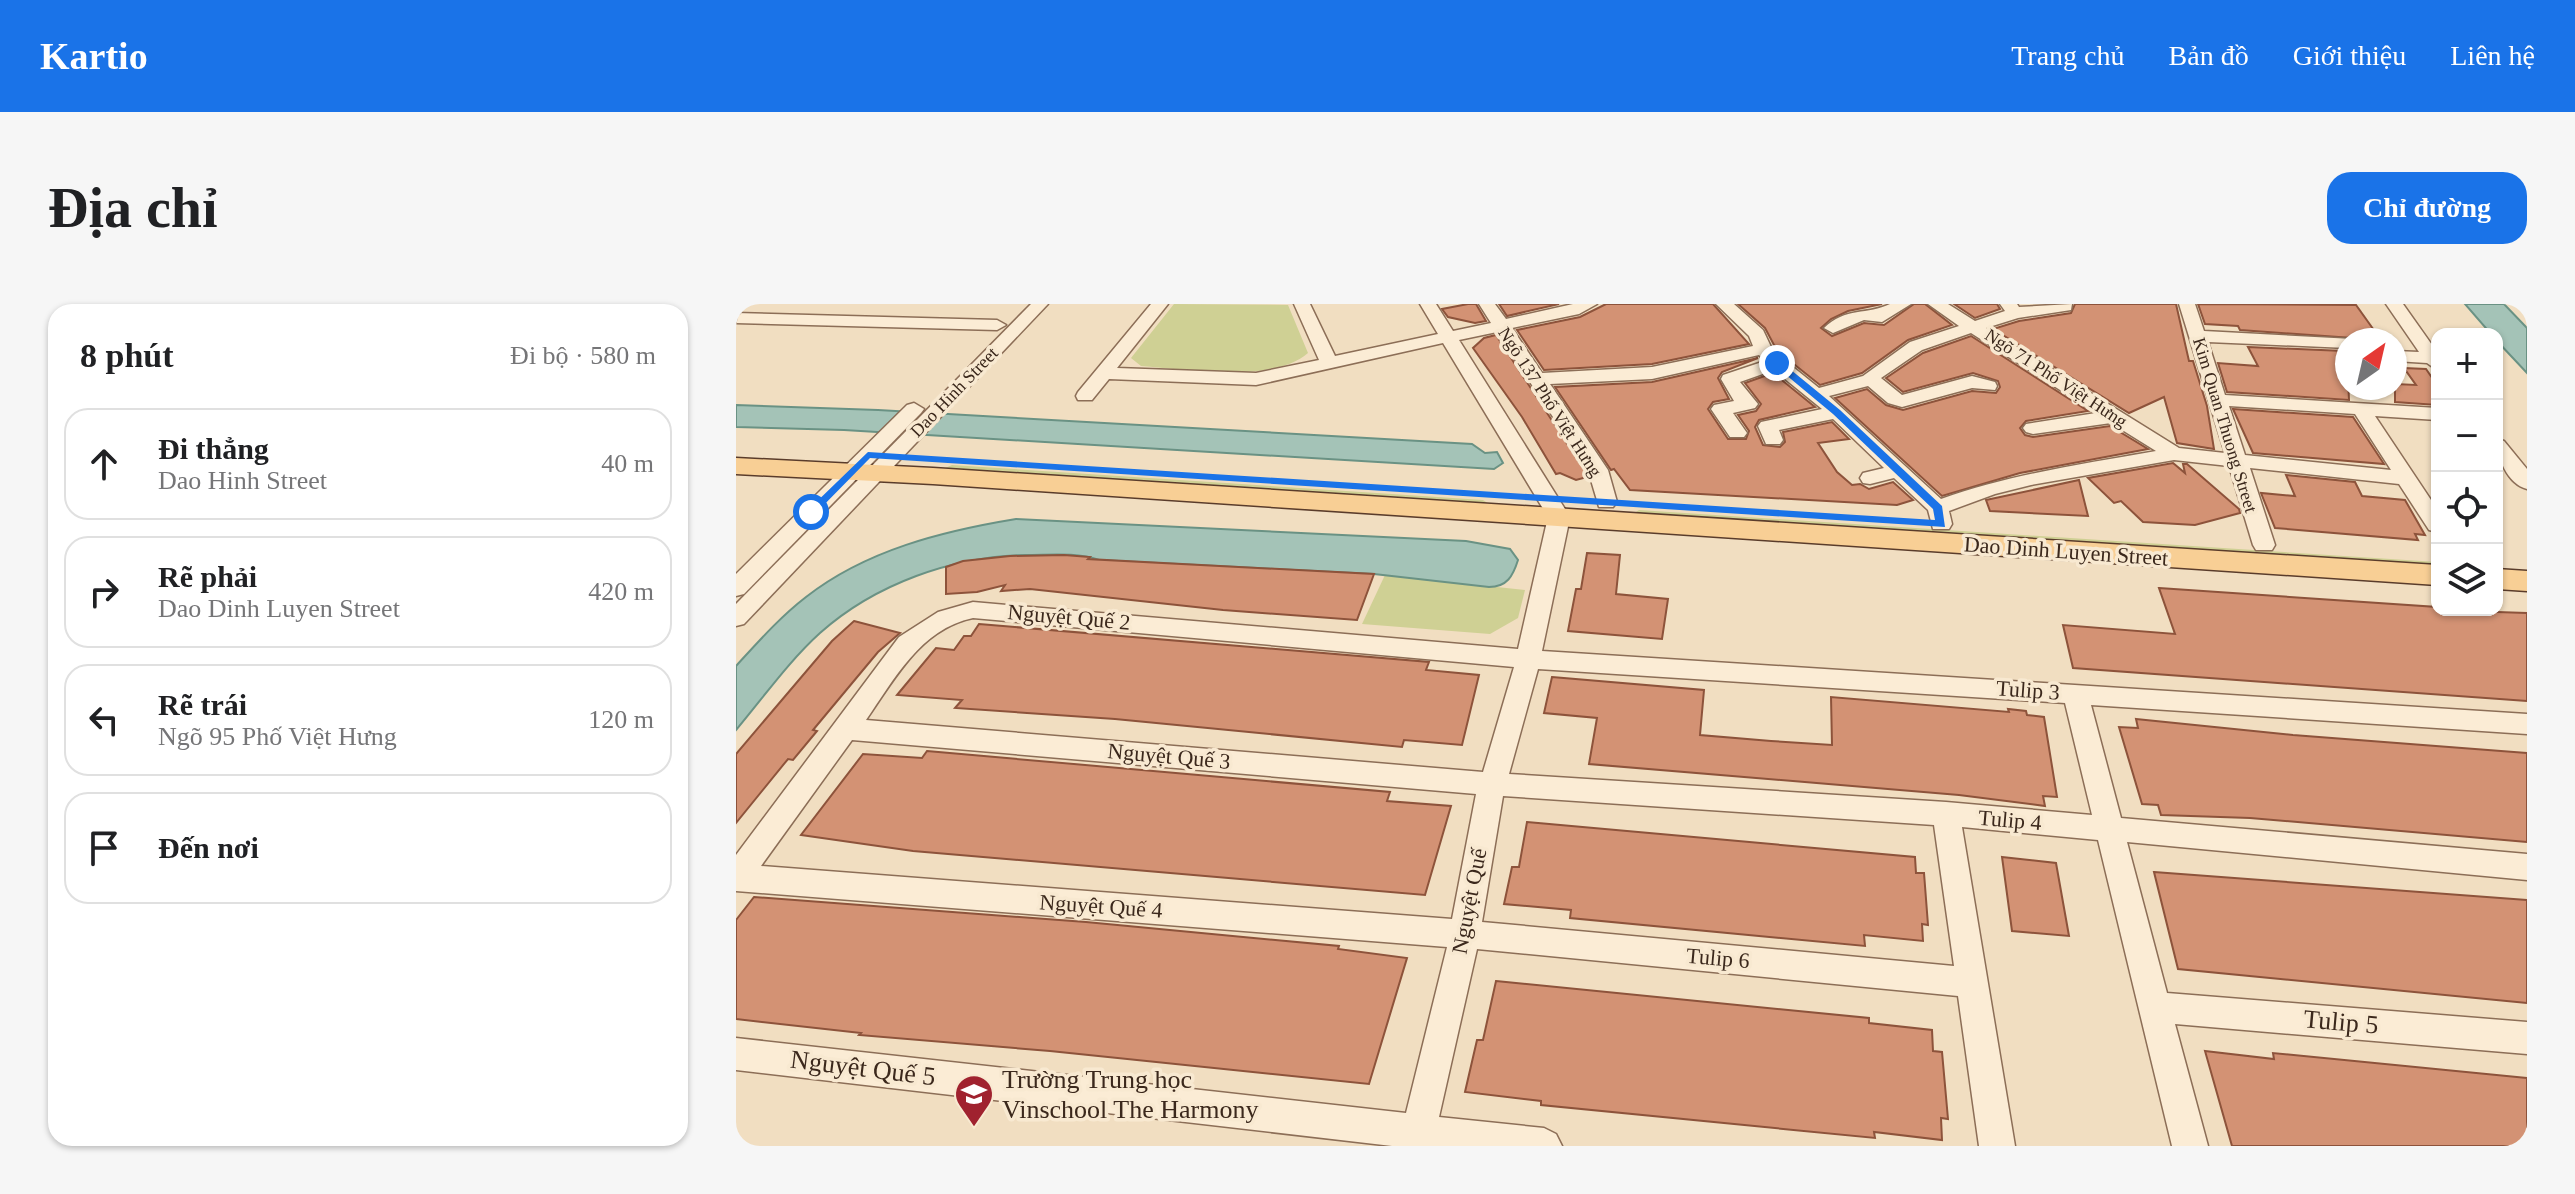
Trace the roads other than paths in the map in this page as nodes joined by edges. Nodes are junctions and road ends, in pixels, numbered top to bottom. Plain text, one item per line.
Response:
1 (1018, 304) edge
2 (1040, 304) edge
3 (1160, 304) edge
4 (1302, 304) edge
5 (1428, 304) edge
6 (1487, 304) edge
7 (1589, 304) edge
8 (1724, 304) edge
9 (1903, 304) edge
10 (1936, 304) edge
11 (2187, 304) edge
12 (2394, 304) edge
13 (2065, 306) dead end
14 (2012, 308) edge
15 (736, 318) edge
16 (997, 325) junction
17 (1500, 325) junction
18 (1974, 325) junction
19 (1833, 328) dead end
20 (1448, 337) junction
21 (2199, 341) junction
22 (2335, 343) edge
23 (1763, 349) junction
24 (2407, 350) edge
25 (2335, 353) edge
26 (2407, 356) edge
27 (2431, 357) edge
28 (1329, 363) junction
29 (1777, 363) junction
30 (1104, 373) junction
31 (1536, 379) junction
32 (1871, 379) junction
33 (1988, 386) dead end
34 (1817, 394) junction
35 (1085, 396) dead end
36 (2218, 400) junction
37 (2362, 411) junction
38 (1837, 412) junction
39 (2431, 414) edge
40 (2118, 416) junction
41 (2033, 428) dead end
42 (1737, 433) dead end
43 (1773, 440) dead end
44 (736, 450) edge
45 (2503, 453) edge
46 (2174, 454) junction
47 (2235, 461) junction
48 (872, 464) junction
49 (736, 466) edge
50 (1898, 470) junction
51 (1870, 478) dead end
52 (2405, 478) junction
53 (2527, 483) edge
54 (1606, 502) junction
55 (1554, 508) junction
56 (1939, 516) junction
57 (2431, 516) edge
58 (2264, 545) junction
59 (2431, 556) edge
60 (2503, 560) edge
61 (2527, 562) edge
62 (2431, 575) edge
63 (2503, 579) edge
64 (2527, 581) edge
65 (736, 588) edge
66 (736, 618) edge
67 (1529, 659) junction
68 (2075, 693) junction
69 (2527, 724) edge
70 (846, 729) junction
71 (1492, 782) junction
72 (1946, 814) junction
73 (2109, 829) junction
74 (2527, 867) edge
75 (736, 877) edge
76 (1465, 935) junction
77 (1970, 982) junction
78 (2155, 1007) junction
79 (2527, 1038) edge
80 (736, 1054) edge
81 (1417, 1139) edge
82 (1544, 1146) edge
83 (1997, 1146) edge
84 (2190, 1146) edge

1 - 16 street, Dao Hinh Street
2 - 48 street, Dao Hinh Street
3 - 30 street
4 - 28 street
5 - 20 street
6 - 17 street, Ngõ 137 Phố Việt Hưng
7 - 17 street
8 - 23 street
9 - 19 street
10 - 18 street, Ngõ 71 Phố Việt Hưng
11 - 21 street, Kim Quan Thuong Street
12 - 27 street
13 - 14 street
14 - 18 street
15 - 16 street
16 - 48 street, Dao Hinh Street
17 - 20 street
17 - 31 street, Ngõ 137 Phố Việt Hưng
18 - 32 street
18 - 40 street, Ngõ 71 Phố Việt Hưng
20 - 28 street
20 - 55 street
21 - 22 street
21 - 25 street
21 - 36 street, Kim Quan Thuong Street
23 - 29 street
23 - 31 street
24 - 27 street
26 - 27 street
28 - 30 street
29 - 34 street
29 - 42 street
30 - 35 street
31 - 54 street, Ngõ 137 Phố Việt Hưng
32 - 33 street
32 - 34 street
34 - 38 street
36 - 37 street
36 - 47 street, Kim Quan Thuong Street
37 - 39 street
37 - 52 street
38 - 43 street
38 - 50 street
40 - 41 street
40 - 46 street, Ngõ 71 Phố Việt Hưng
44 - 48 main road, Dao Dinh Luyen Street
45 - 53 street
46 - 47 street
46 - 56 street
47 - 52 street
47 - 58 street, Kim Quan Thuong Street
48 - 49 main road, Dao Dinh Luyen Street
48 - 55 main road, Dao Dinh Luyen Street
48 - 65 street, Dao Hinh Street
48 - 66 street, Dao Hinh Street
50 - 51 street
50 - 56 street
52 - 57 street
54 - 55 main road, Dao Dinh Luyen Street
54 - 56 main road, Dao Dinh Luyen Street
55 - 62 main road, Dao Dinh Luyen Street
55 - 67 street, Nguyệt Quế
56 - 58 main road, Dao Dinh Luyen Street
58 - 59 main road, Dao Dinh Luyen Street
60 - 61 main road
63 - 64 main road
67 - 68 street, Tulip 3
67 - 70 street, Nguyệt Quế 2
67 - 71 street, Nguyệt Quế
68 - 69 street, Tulip 3
68 - 73 street
70 - 71 street, Nguyệt Quế 3
70 - 75 street, Nguyệt Quế 2
71 - 72 street, Tulip 4
71 - 76 street, Nguyệt Quế
72 - 73 street, Tulip 4
72 - 77 street
73 - 74 street, Tulip 4
73 - 78 street
75 - 76 street, Nguyệt Quế 4
76 - 77 street, Tulip 6
76 - 81 street, Nguyệt Quế
77 - 83 street
78 - 79 street, Tulip 5
78 - 84 street
80 - 81 street, Nguyệt Quế 5
81 - 82 street, Nguyệt Quế 5

